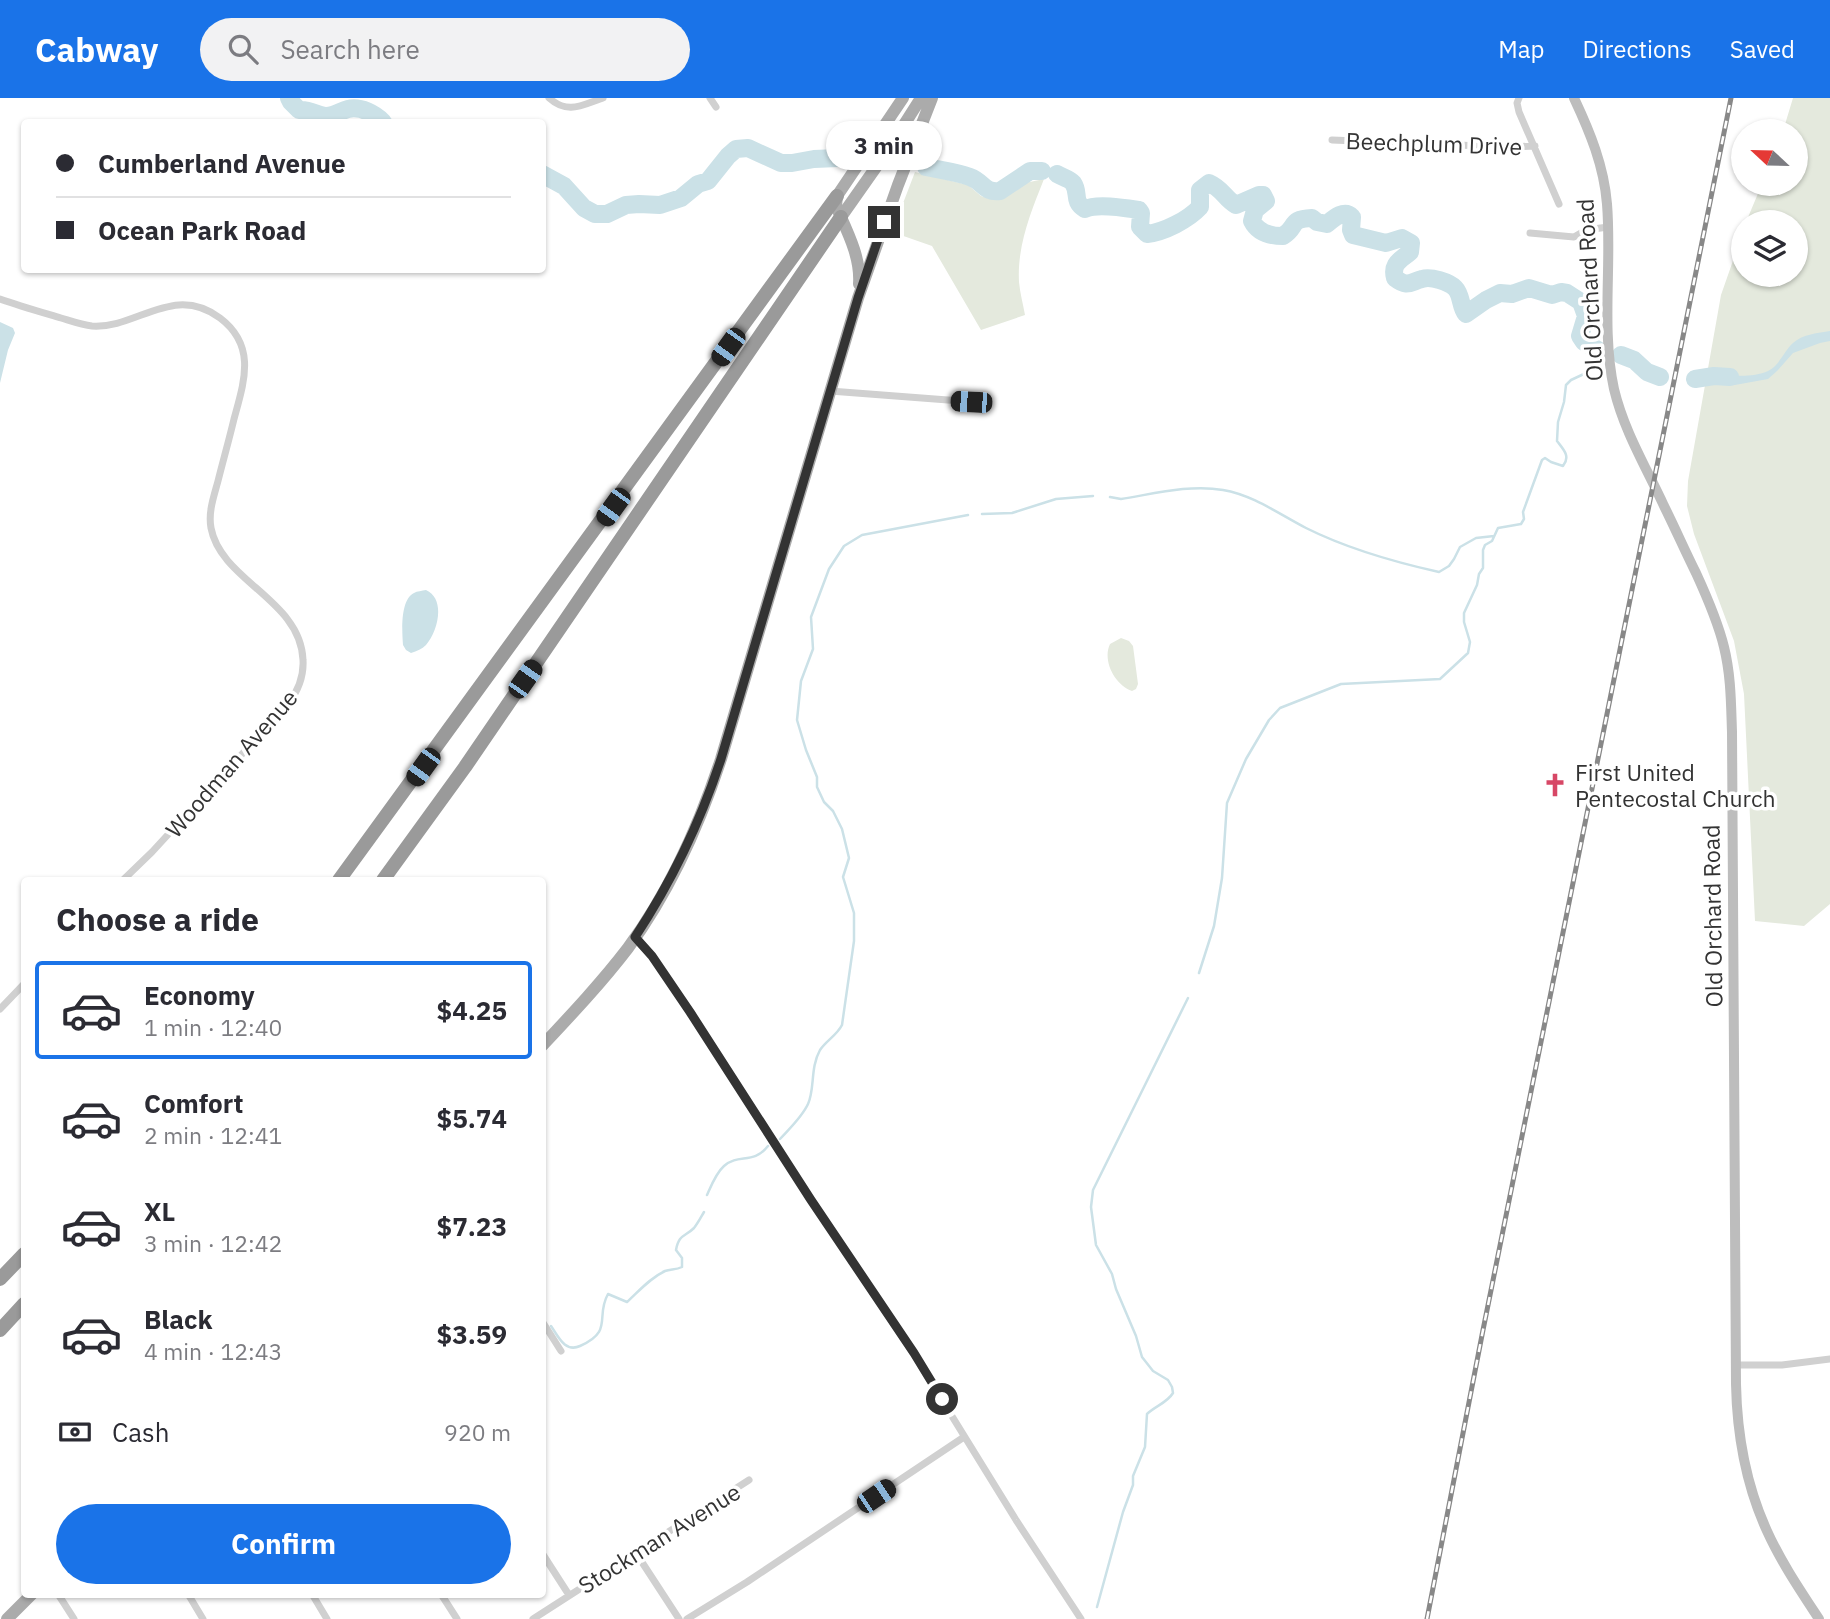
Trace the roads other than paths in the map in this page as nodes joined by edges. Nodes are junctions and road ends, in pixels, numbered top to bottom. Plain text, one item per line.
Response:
1 (549, 98) edge
2 (603, 98) edge
3 (710, 98) edge
4 (903, 98) edge
5 (921, 98) edge
6 (932, 98) edge
7 (1519, 98) edge
8 (1574, 98) edge
9 (716, 107) dead end
10 (1332, 140) dead end
11 (1535, 146) junction
12 (837, 196) junction
13 (1559, 204) dead end
14 (841, 217) junction
15 (1608, 227) junction
16 (1530, 233) dead end
17 (878, 241) junction
18 (851, 243) junction
19 (858, 298) junction
20 (0, 299) edge
21 (830, 391) junction
22 (984, 410) dead end
23 (126, 877) edge
24 (341, 877) edge
25 (385, 877) edge
26 (635, 937) junction
27 (21, 987) edge
28 (0, 1009) edge
29 (546, 1042) edge
30 (21, 1257) edge
31 (0, 1279) edge
32 (21, 1307) edge
33 (546, 1327) edge
34 (0, 1330) edge
35 (561, 1351) dead end
36 (1830, 1359) edge
37 (1736, 1365) junction
38 (964, 1437) junction
39 (749, 1480) dead end
40 (636, 1553) junction
41 (546, 1559) edge
42 (569, 1595) junction
43 (28, 1598) edge
44 (61, 1598) edge
45 (190, 1598) edge
46 (314, 1598) edge
47 (444, 1598) edge
48 (7, 1619) edge
49 (74, 1619) edge
50 (203, 1619) edge
51 (327, 1619) edge
52 (457, 1619) edge
53 (533, 1619) edge
54 (680, 1619) edge
55 (687, 1619) edge
56 (1081, 1619) edge
57 (1819, 1619) edge

1 - 2 street
3 - 9 street
4 - 12 main road
5 - 14 main road
6 - 17 main road
7 - 11 street, Beechplum Drive
8 - 15 street, Old Orchard Road
10 - 11 street, Beechplum Drive
11 - 13 street, Beechplum Drive
12 - 14 main road
12 - 24 highway
14 - 18 main road
14 - 25 highway
15 - 16 street
15 - 37 street, Old Orchard Road
17 - 18 main road
17 - 19 main road
18 - 19 main road
19 - 21 main road
20 - 23 street, Woodman Avenue
21 - 22 street
21 - 26 main road
26 - 29 main road
26 - 38 street
27 - 28 street
30 - 31 highway
32 - 34 highway
33 - 35 street
36 - 37 street
37 - 57 street, Old Orchard Road
38 - 55 street
38 - 56 street
39 - 40 street, Stockman Avenue
40 - 42 street, Stockman Avenue
40 - 54 street
41 - 42 street
42 - 53 street, Stockman Avenue
43 - 48 main road
44 - 49 street
45 - 50 street
46 - 51 street
47 - 52 street

